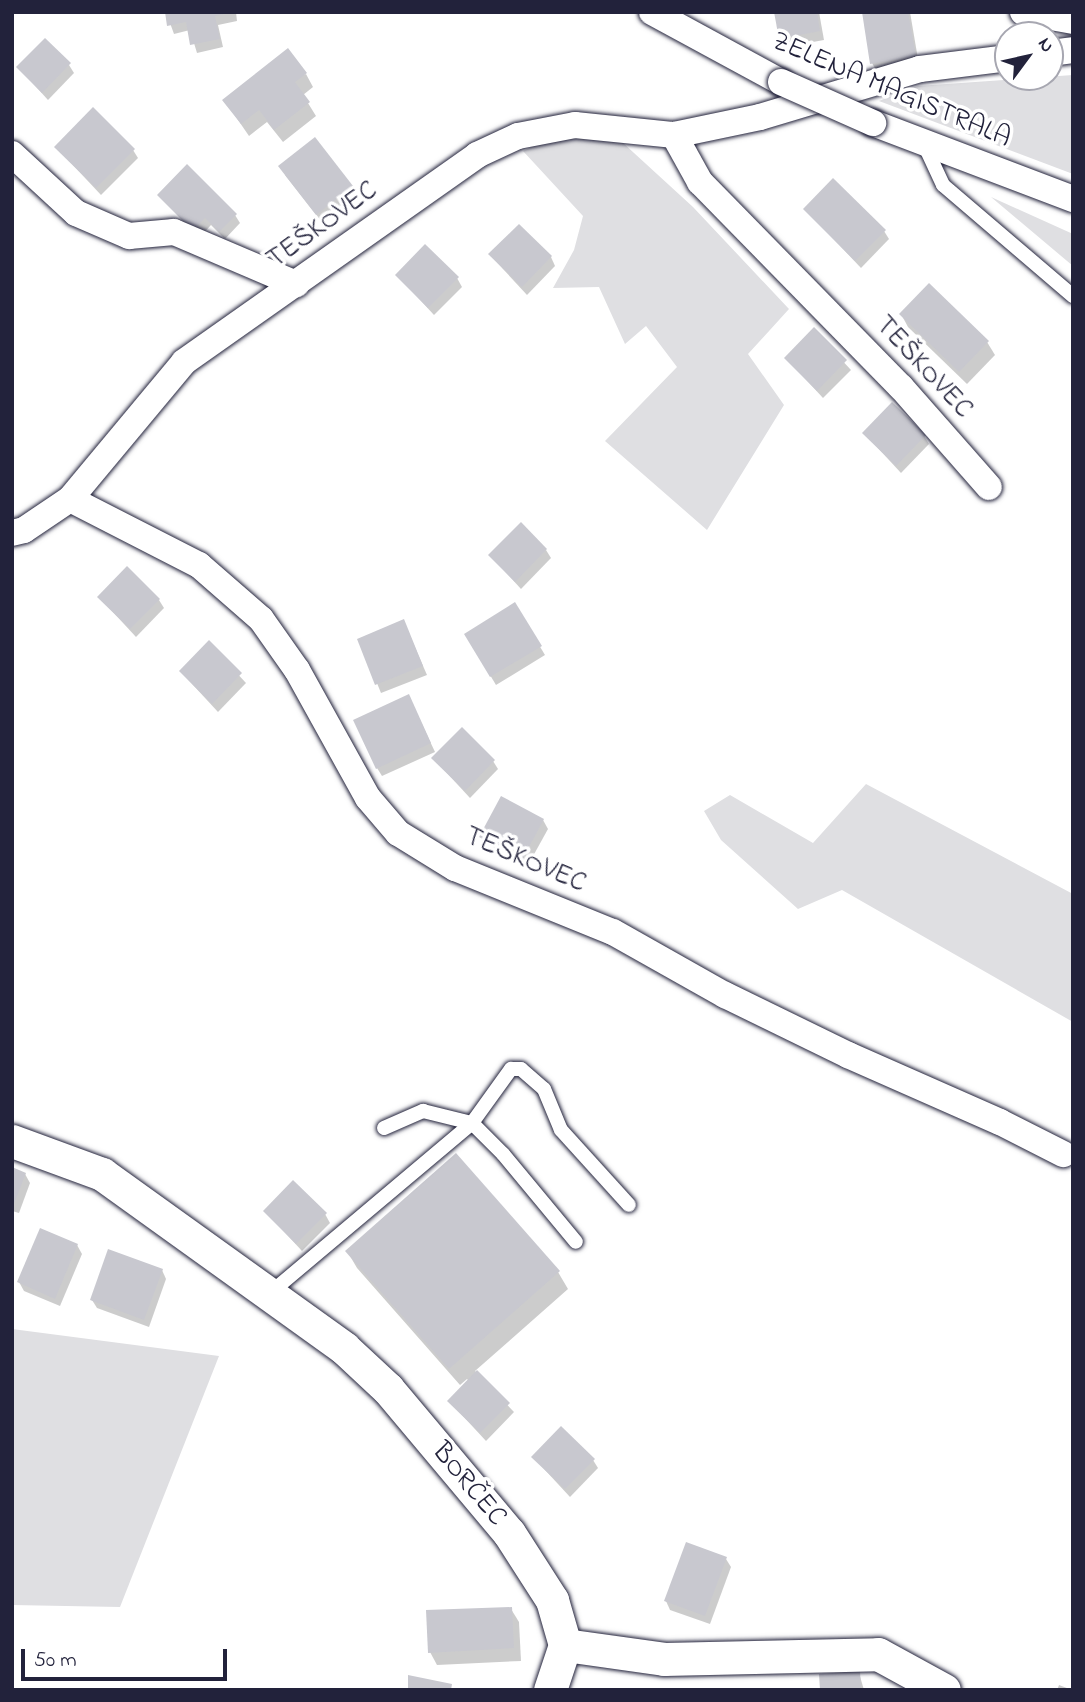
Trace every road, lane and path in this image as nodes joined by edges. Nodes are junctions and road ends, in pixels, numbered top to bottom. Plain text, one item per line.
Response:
1 (652, 12) edge
2 (1023, 12) edge
3 (1073, 21) edge
4 (994, 60) edge
5 (674, 135) junction
6 (924, 144) junction
7 (12, 154) edge
8 (1073, 199) edge
9 (296, 284) junction
10 (1073, 296) edge
11 (989, 486) dead end
12 (70, 499) junction
13 (12, 533) edge
14 (472, 1123) junction
15 (384, 1128) dead end
16 (12, 1141) edge
17 (1063, 1154) dead end
18 (629, 1205) dead end
19 (576, 1242) dead end
20 (269, 1294) junction
21 (565, 1645) junction
22 (550, 1690) edge
23 (944, 1690) edge

1 - 6 street, ZELENA MAGISTRALA, bridge
2 - 3 street
4 - 5 street, TEŠKOVEC
5 - 9 street, TEŠKOVEC
5 - 11 street, TEŠKOVEC
6 - 8 street, ZELENA MAGISTRALA
6 - 10 lane
7 - 9 street
9 - 12 street, TEŠKOVEC
12 - 13 street, TEŠKOVEC
12 - 17 street, TEŠKOVEC
14 - 15 lane
14 - 18 lane
14 - 19 lane
14 - 20 lane
16 - 20 street, BORČEC
20 - 21 street, BORČEC
21 - 22 street
21 - 23 street

